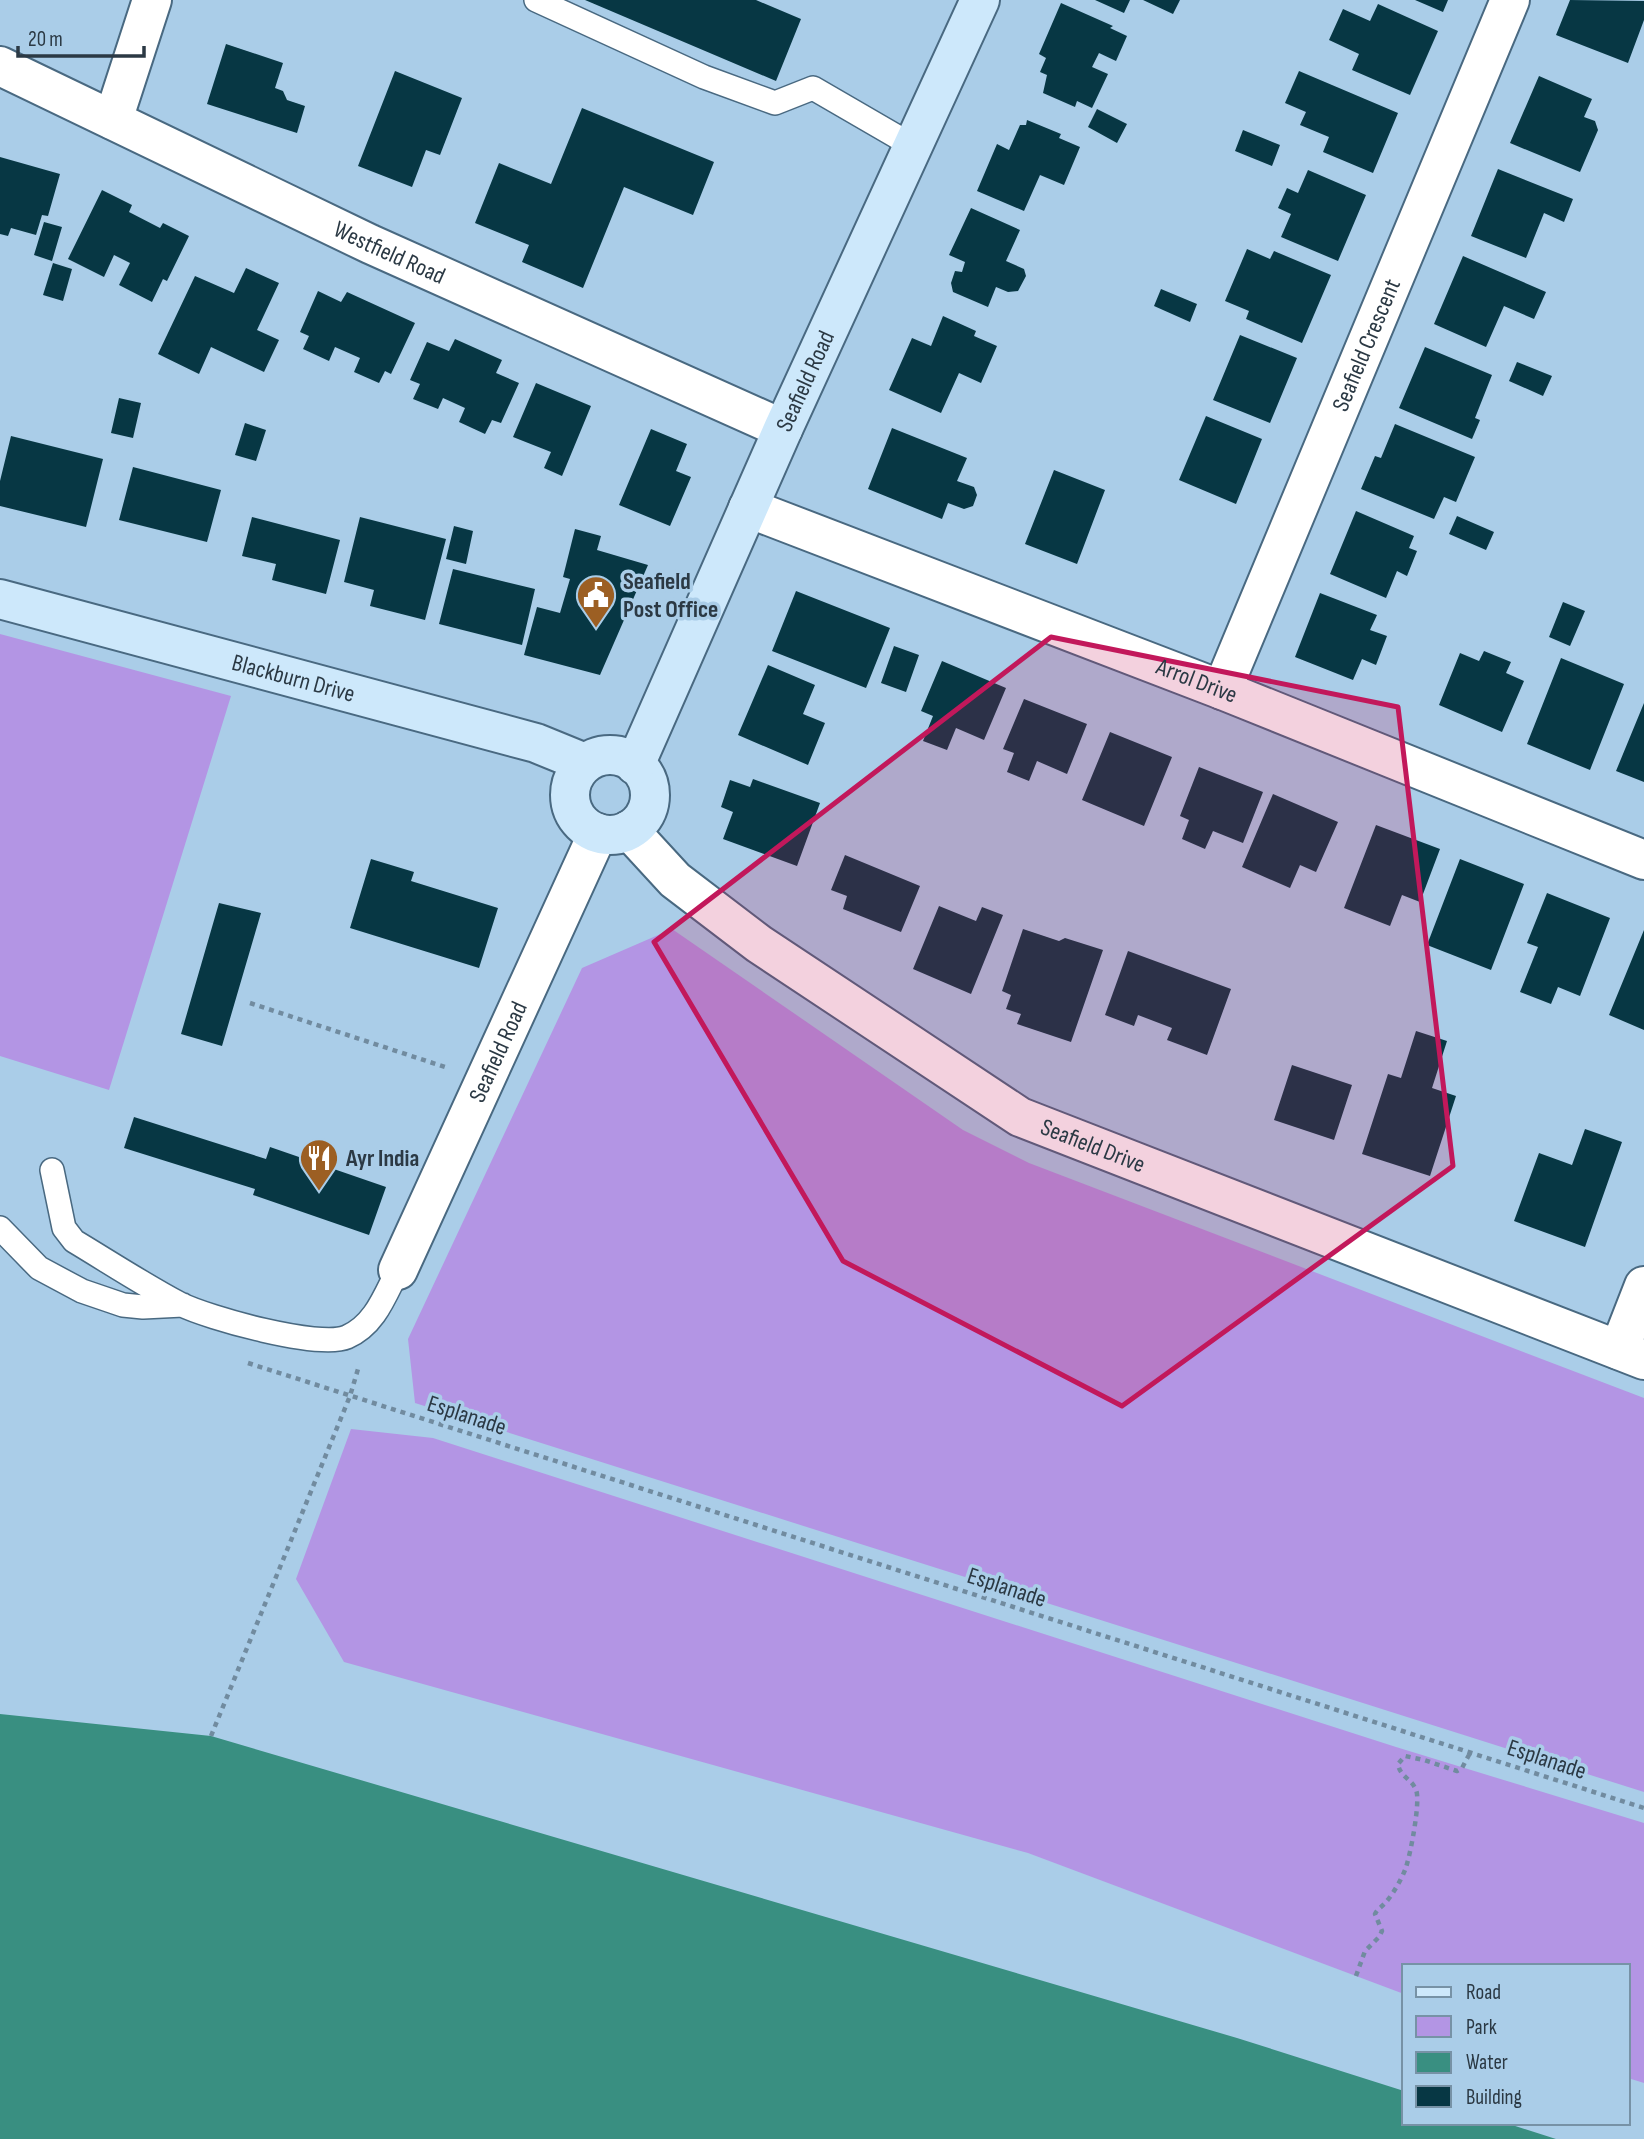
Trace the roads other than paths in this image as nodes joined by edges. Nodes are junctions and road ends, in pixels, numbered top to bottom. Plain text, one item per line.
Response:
1 (152, 0) edge
2 (536, 0) edge
3 (980, 0) edge
4 (1510, 0) edge
5 (0, 66) edge
6 (113, 120) junction
7 (913, 146) junction
8 (783, 429) junction
9 (748, 508) junction
10 (0, 599) edge
11 (1222, 690) junction
12 (585, 763) junction
13 (635, 765) junction
14 (613, 831) junction
15 (1644, 860) edge
16 (52, 1170) dead end
17 (0, 1228) edge
18 (398, 1270) joint
19 (1644, 1286) edge
20 (183, 1305) junction
21 (1631, 1355) edge

1 - 6 street
2 - 7 lane
3 - 7 street, Seafield Road
4 - 11 street, Seafield Crescent
5 - 6 street, Westfield Road
6 - 8 street, Westfield Road
7 - 8 street, Seafield Road
8 - 9 street, Seafield Road
9 - 11 street, Arrol Drive
9 - 13 street, Seafield Road
10 - 12 street, Blackburn Drive
11 - 15 street, Arrol Drive
12 - 13 street
12 - 14 street
13 - 14 street
14 - 18 street, Seafield Road
14 - 21 street, Seafield Drive
16 - 20 lane
17 - 20 lane
18 - 20 lane
19 - 21 street, Seafield Drive

